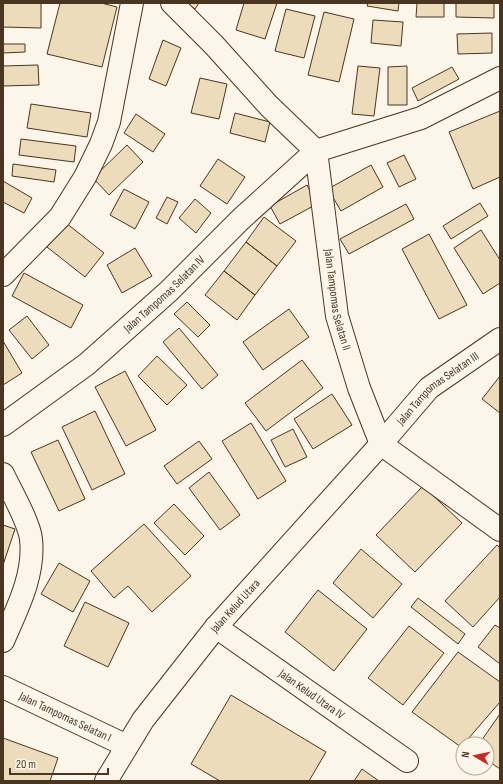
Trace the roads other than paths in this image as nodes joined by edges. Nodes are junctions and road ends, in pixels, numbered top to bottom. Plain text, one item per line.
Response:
1 (132, 3) edge
2 (172, 3) edge
3 (500, 78) edge
4 (316, 151) junction
5 (3, 275) edge
6 (500, 339) edge
7 (3, 426) edge
8 (381, 444) junction
9 (3, 474) edge
10 (500, 530) edge
11 (216, 627) junction
12 (3, 641) edge
13 (3, 687) edge
14 (126, 746) junction
15 (407, 761) dead end
16 (106, 781) edge

1 - 5 street
2 - 4 street
3 - 4 street
4 - 7 street, Jalan Tampomas Selatan IV
4 - 8 street, Jalan Tampomas Selatan II
6 - 8 street, Jalan Tampomas Selatan III
8 - 10 street
8 - 11 street, Jalan Kelud Utara
9 - 12 street
11 - 14 street, Jalan Kelud Utara
11 - 15 street, Jalan Kelud Utara IV
13 - 14 street, Jalan Tampomas Selatan I
14 - 16 street, Jalan Kelud Utara

